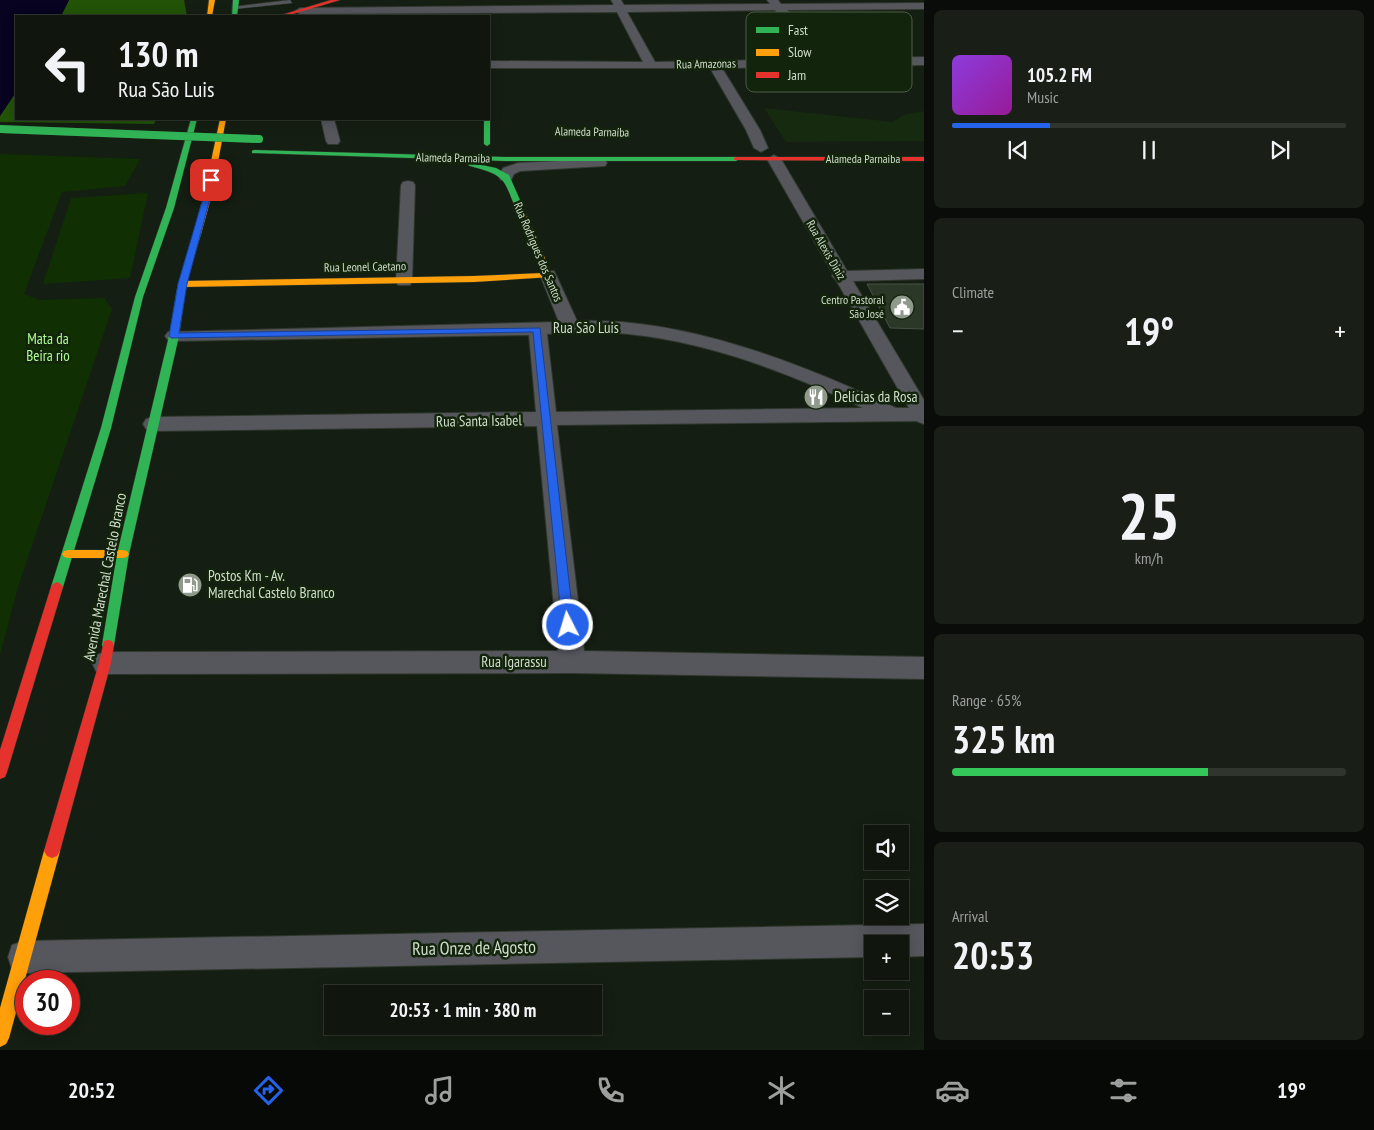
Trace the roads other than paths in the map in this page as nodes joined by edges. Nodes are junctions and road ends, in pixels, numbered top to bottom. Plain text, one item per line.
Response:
1 (212, 0) edge
2 (338, 0) edge
3 (290, 1) edge
4 (775, 3) edge
5 (619, 4) edge
6 (924, 6) edge
7 (235, 8) edge
8 (303, 10) junction
9 (210, 15) edge
10 (285, 15) edge
11 (746, 63) edge
12 (713, 64) junction
13 (490, 65) edge
14 (651, 66) junction
15 (194, 120) edge
16 (223, 120) edge
17 (327, 120) edge
18 (488, 120) edge
19 (0, 129) edge
20 (264, 139) dead end
21 (333, 141) dead end
22 (488, 144) dead end
23 (722, 147) dead end
24 (761, 148) junction
25 (176, 149) dead end
26 (924, 150) edge
27 (224, 151) dead end
28 (249, 152) dead end
29 (417, 157) junction
30 (924, 159) edge
31 (653, 160) junction
32 (774, 160) junction
33 (506, 177) junction
34 (408, 185) dead end
35 (924, 274) edge
36 (548, 275) junction
37 (840, 276) junction
38 (404, 281) junction
39 (182, 284) junction
40 (570, 326) junction
41 (537, 330) junction
42 (174, 336) junction
43 (893, 415) junction
44 (923, 415) edge
45 (548, 420) junction
46 (153, 424) junction
47 (68, 554) junction
48 (123, 554) junction
49 (572, 662) junction
50 (105, 663) junction
51 (924, 668) edge
52 (0, 772) edge
53 (924, 940) edge
54 (24, 957) junction
55 (0, 1038) edge

1 - 9 main road
2 - 8 main road
3 - 7 lane
3 - 8 lane
4 - 5 street
4 - 6 street
5 - 8 street
5 - 14 street
8 - 10 main road
11 - 12 street, Rua Amazonas
12 - 14 street, Rua Amazonas
12 - 24 street
13 - 14 street, Rua Amazonas
15 - 47 main road
16 - 39 main road, Avenida Marechal Castelo Branco
17 - 21 street
18 - 22 main road
19 - 20 main road, bridge
23 - 24 main road
24 - 26 main road
25 - 27 main road
28 - 29 main road, Alameda Parnaiba
29 - 31 main road, Alameda Parnaiba
29 - 33 main road
30 - 32 main road, Alameda Parnaiba
31 - 32 main road, Alameda Parnaiba
31 - 33 street, Alameda Parnaiba
32 - 37 street, Rua Alexis Diniz
33 - 36 main road, Rua Rodrigues dos Santos
34 - 38 street
35 - 37 street
36 - 38 main road, Rua Leonel Caetano
36 - 40 street, Rua Rodrigues dos Santos
37 - 44 street, Rua Alexis Diniz
38 - 39 main road, Rua Leonel Caetano
39 - 42 main road, Avenida Marechal Castelo Branco
40 - 41 street, Rua São Luis
40 - 43 street, Rua São Luis
41 - 42 street, Rua São Luis
41 - 45 street
42 - 46 main road, Avenida Marechal Castelo Branco
43 - 44 street, Rua Santa Isabel
43 - 45 street, Rua Santa Isabel
45 - 46 street, Rua Santa Isabel
45 - 49 street
46 - 48 main road, Avenida Marechal Castelo Branco
47 - 48 main road
47 - 52 main road
48 - 50 main road, Avenida Marechal Castelo Branco
49 - 50 street, Rua Igarassu
49 - 51 street, Rua Igarassu
50 - 54 main road, Avenida Marechal Castelo Branco
53 - 54 street, Rua Onze de Agosto
54 - 55 main road, Avenida Marechal Castelo Branco

